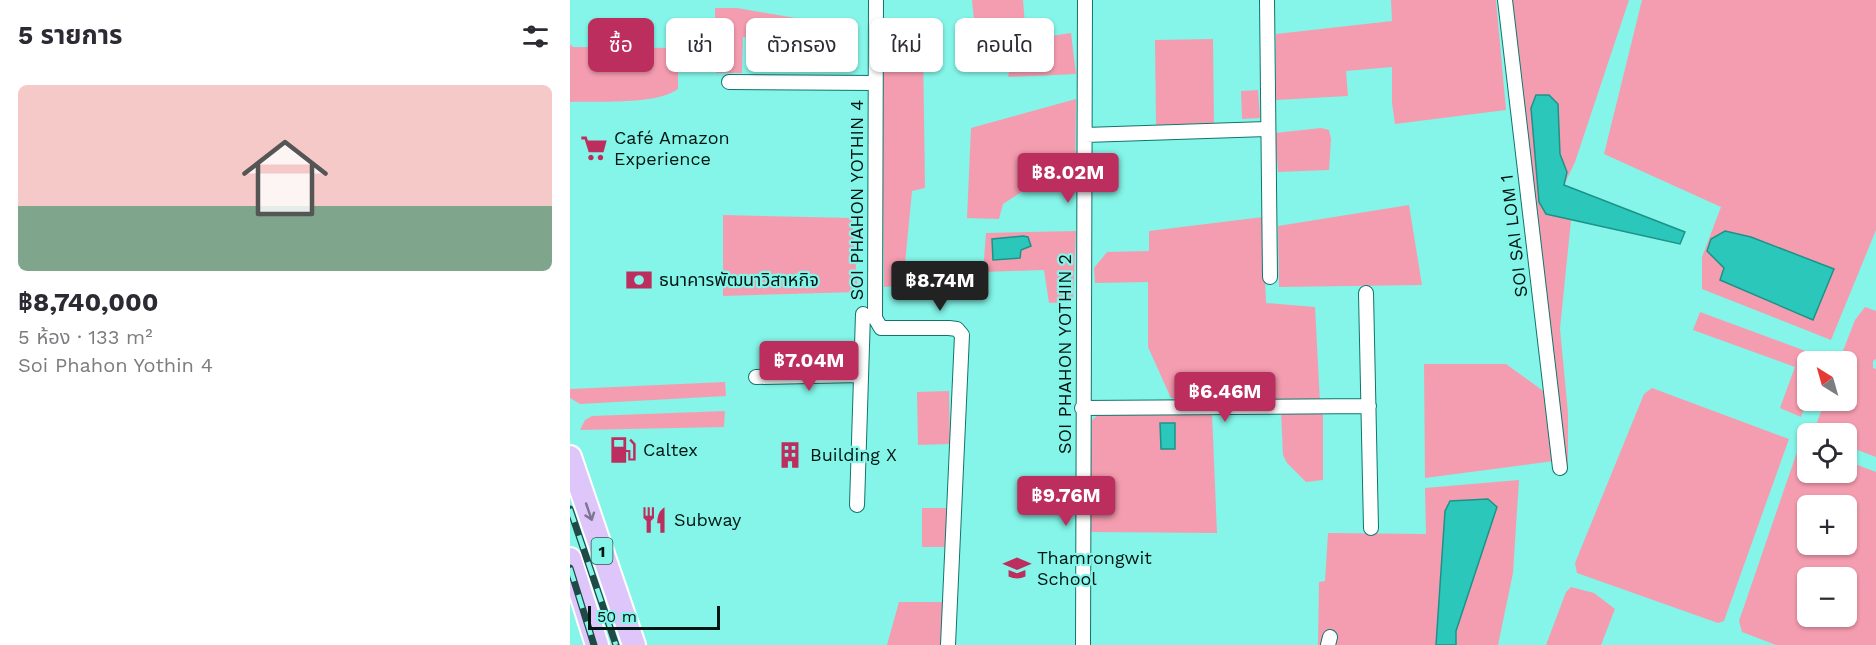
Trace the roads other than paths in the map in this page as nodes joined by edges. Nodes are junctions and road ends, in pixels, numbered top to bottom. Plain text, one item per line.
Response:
1 (876, 0) edge
2 (1085, 0) edge
3 (1267, 0) edge
4 (1505, 0) edge
5 (729, 82) dead end
6 (874, 83) junction
7 (1267, 129) junction
8 (1085, 135) junction
9 (1270, 276) dead end
10 (1366, 293) dead end
11 (877, 325) junction
12 (861, 375) junction
13 (756, 377) dead end
14 (1369, 406) junction
15 (1082, 408) junction
16 (570, 457) edge
17 (1560, 468) dead end
18 (857, 506) dead end
19 (1371, 528) dead end
20 (570, 559) edge
21 (597, 645) edge
22 (634, 645) edge
23 (948, 645) edge
24 (1083, 645) edge

1 - 6 street, SOI PHAHON YOTHIN 4
2 - 8 street, SOI PHAHON YOTHIN 2
3 - 7 street
4 - 17 street, SOI SAI LOM 1
5 - 6 street
6 - 11 street, SOI PHAHON YOTHIN 4
7 - 8 street
7 - 9 street
8 - 15 street, SOI PHAHON YOTHIN 2
10 - 14 street
11 - 12 street
11 - 23 street, SOI PHAHON YOTHIN 4
12 - 13 street
12 - 18 street
14 - 15 street
14 - 19 street
15 - 24 street, SOI PHAHON YOTHIN 2
16 -> 22 main road, 1
20 - 21 main road, 1

